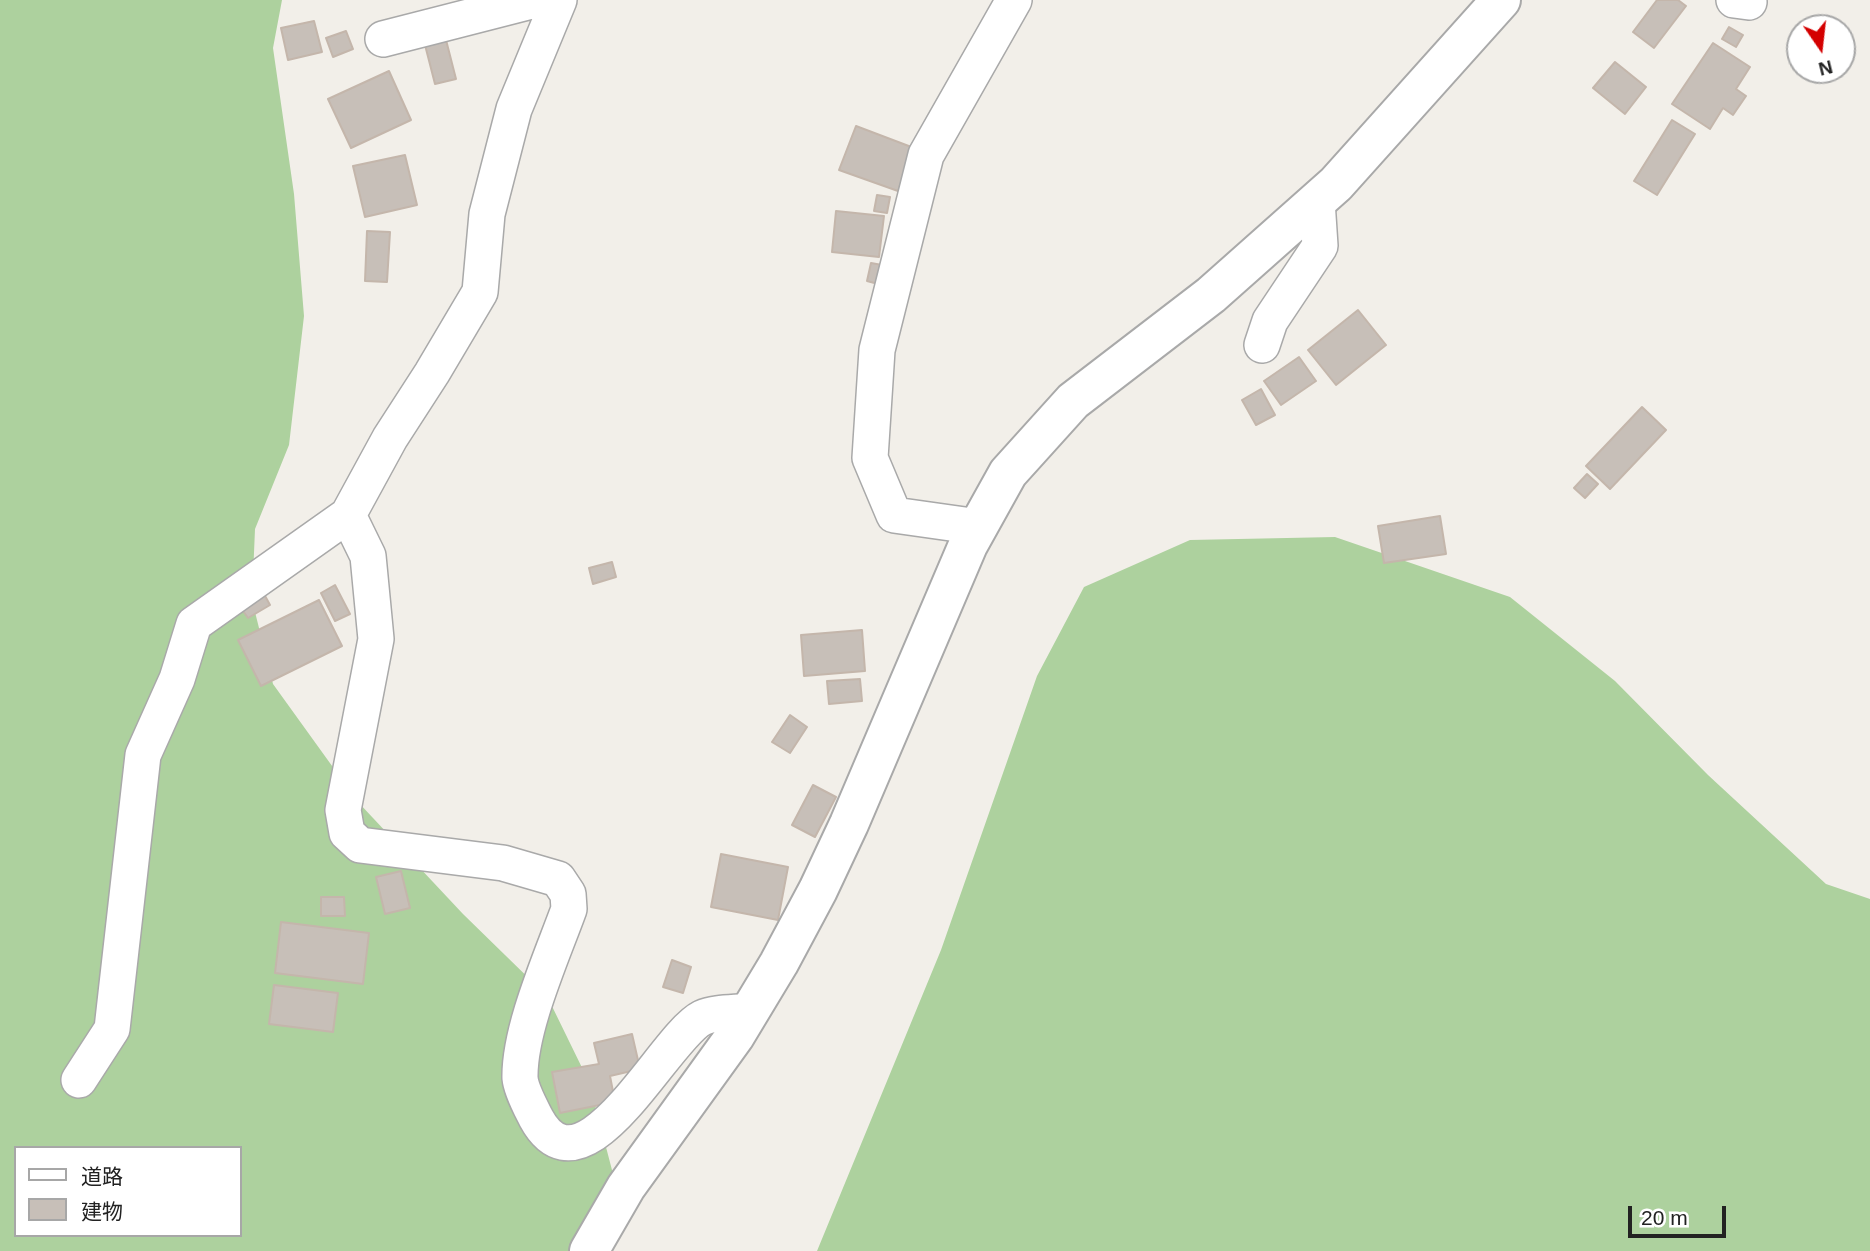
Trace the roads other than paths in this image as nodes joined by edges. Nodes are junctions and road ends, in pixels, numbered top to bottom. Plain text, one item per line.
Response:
1 (535, 0) edge
2 (559, 0) edge
3 (1014, 0) edge
4 (1501, 0) edge
5 (383, 39) dead end
6 (1317, 201) junction
7 (1262, 345) dead end
8 (348, 514) junction
9 (979, 527) junction
10 (750, 1011) junction
11 (79, 1080) dead end
12 (589, 1251) edge

1 - 5 street
2 - 8 street
3 - 9 street
4 - 6 street
6 - 7 street
6 - 9 street
8 - 10 street
8 - 11 street
9 - 10 street
10 - 12 street

